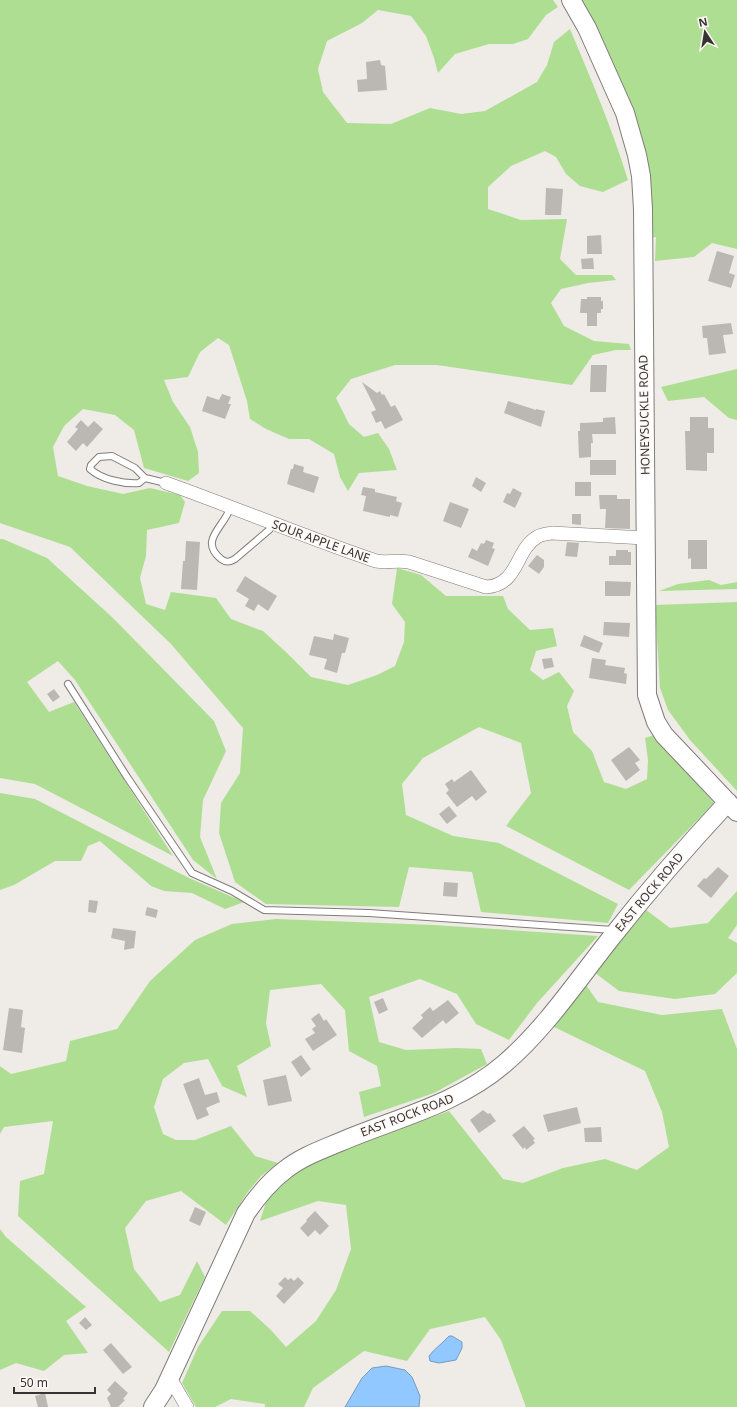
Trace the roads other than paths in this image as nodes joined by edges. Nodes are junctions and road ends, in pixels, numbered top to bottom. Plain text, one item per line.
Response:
1 (571, 0) edge
2 (145, 478) junction
3 (166, 483) joint
4 (231, 506) junction
5 (274, 524) junction
6 (645, 538) junction
7 (68, 684) dead end
8 (732, 807) edge
9 (617, 930) junction
10 (170, 1378) junction
11 (153, 1407) edge
12 (187, 1407) edge

1 - 6 street, HONEYSUCKLE ROAD
2 - 2 lane
2 - 3 lane
3 - 4 street, SOUR APPLE LANE
4 - 5 street, SOUR APPLE LANE
4 - 5 lane
5 - 6 street, SOUR APPLE LANE
6 - 8 street, HONEYSUCKLE ROAD
7 - 9 lane
8 - 9 street, EAST ROCK ROAD
9 - 10 street, EAST ROCK ROAD
10 - 11 street, EAST ROCK ROAD
10 - 12 street

